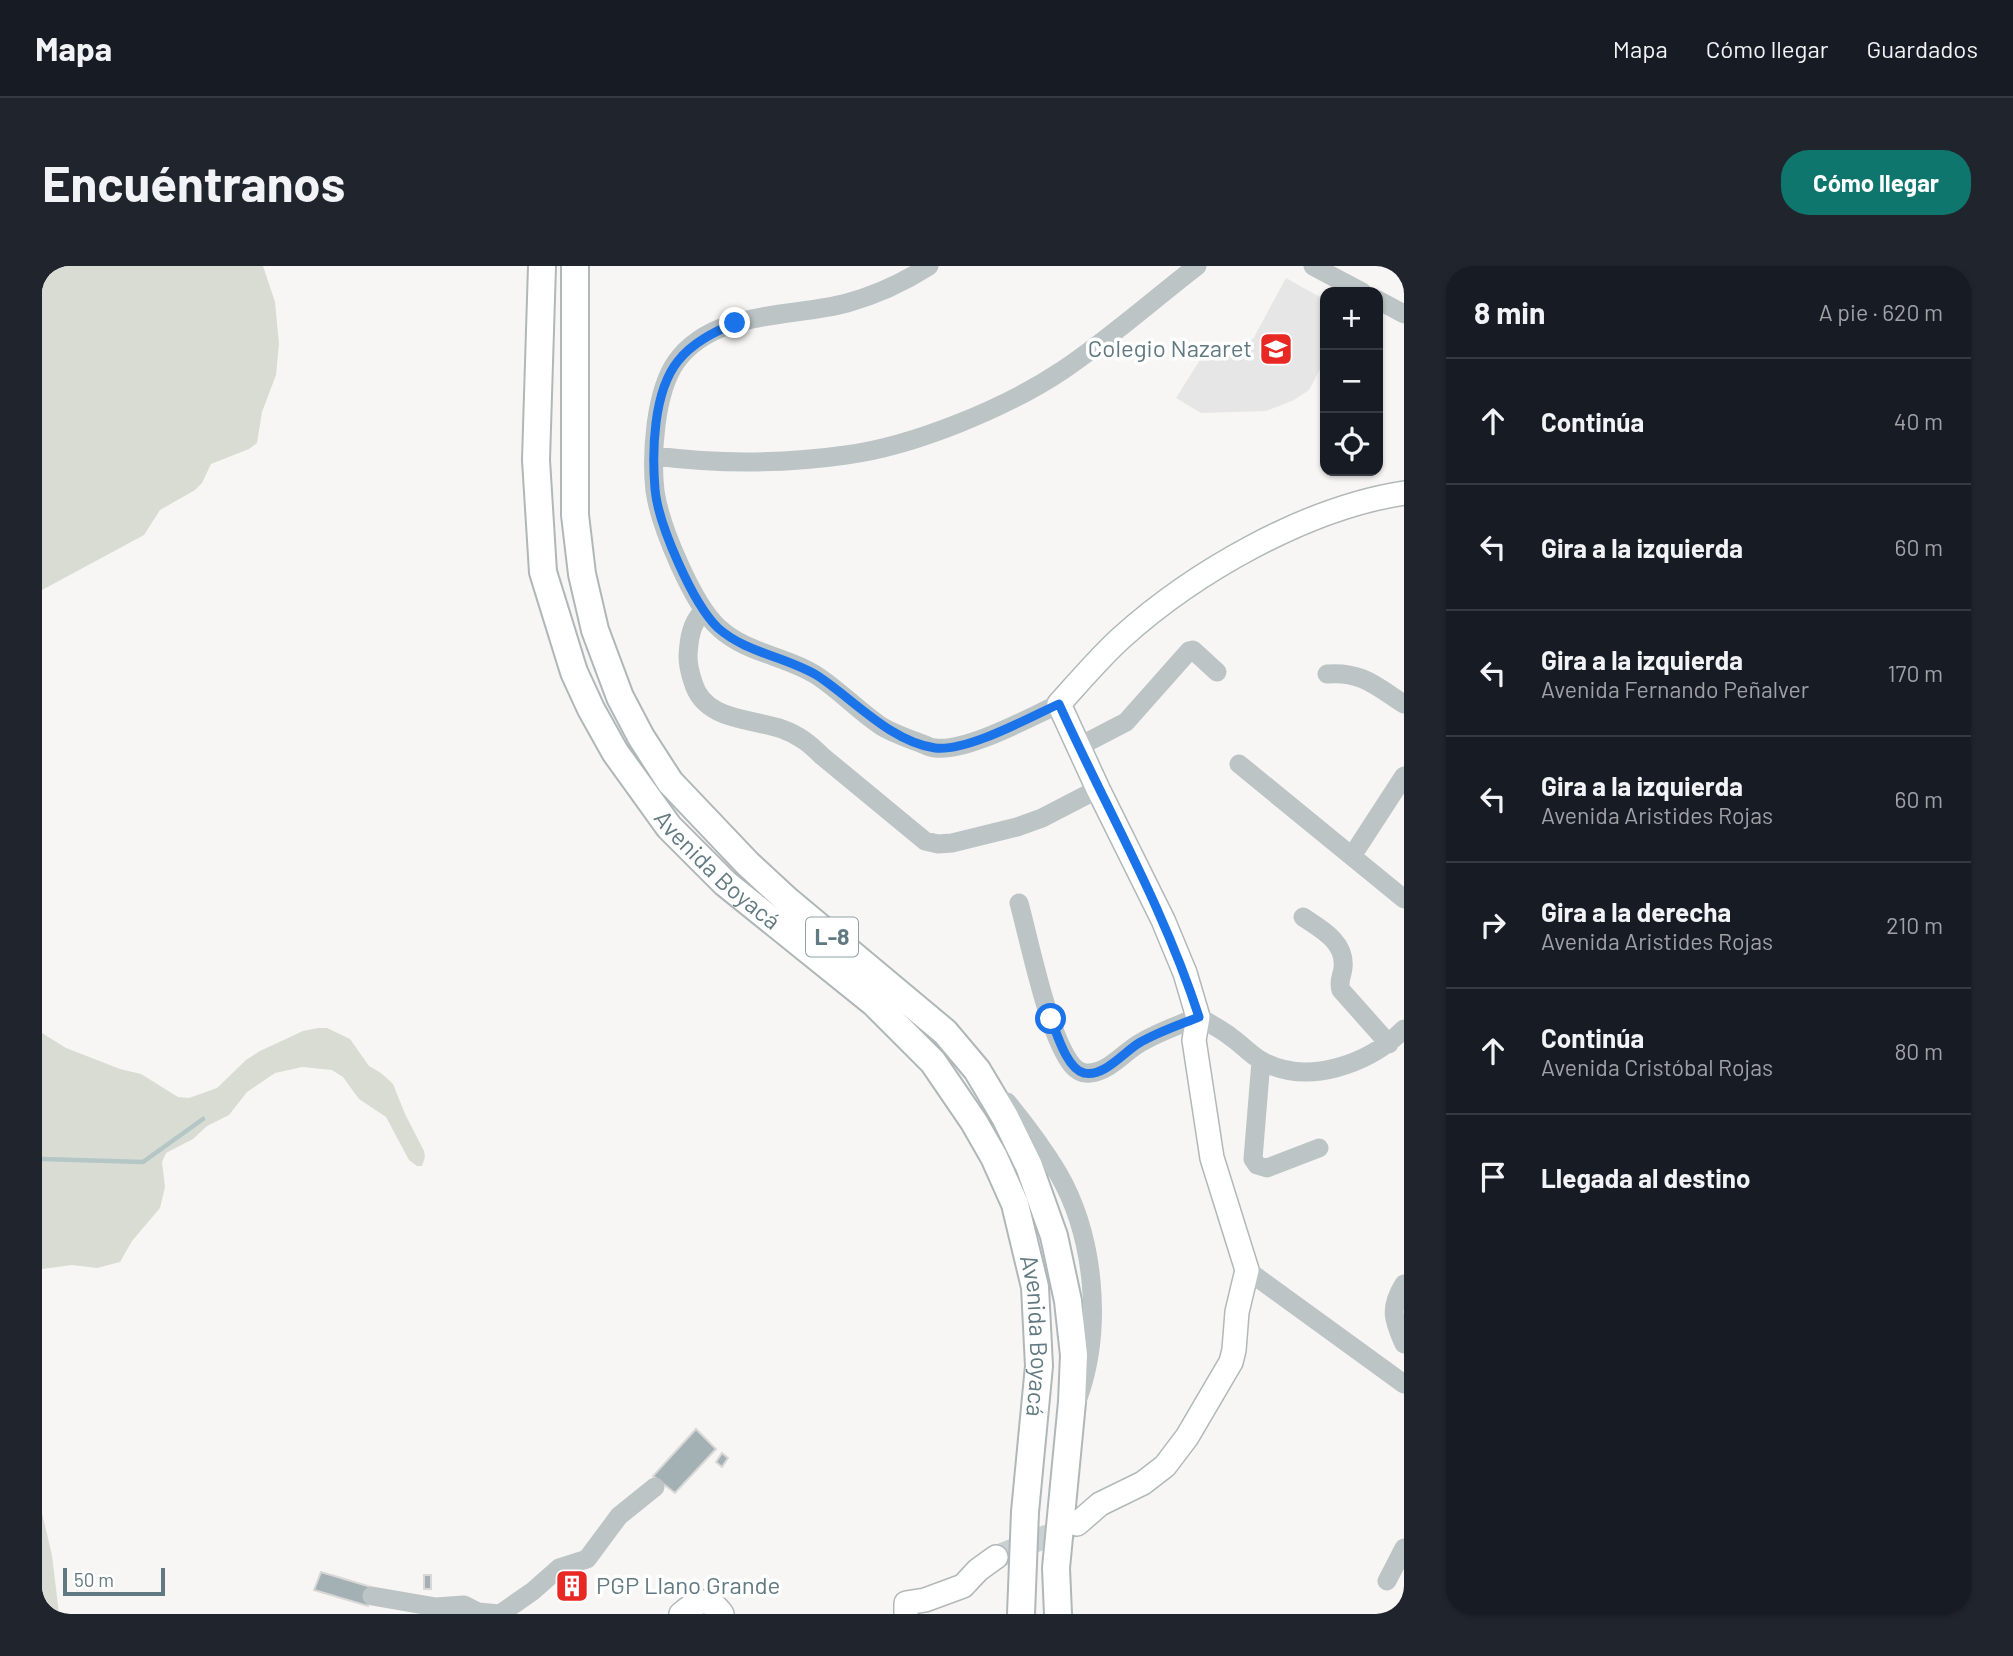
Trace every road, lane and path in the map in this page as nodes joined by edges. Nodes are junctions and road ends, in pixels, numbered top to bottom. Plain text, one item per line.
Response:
1 (542, 266) edge
2 (575, 266) edge
3 (929, 266) edge
4 (1197, 266) edge
5 (1313, 266) edge
6 (1353, 287) edge
7 (1383, 303) edge
8 (1404, 314) edge
9 (655, 456) junction
10 (1404, 494) edge
11 (703, 611) junction
12 (1217, 672) dead end
13 (1326, 674) dead end
14 (1059, 704) junction
15 (1404, 704) edge
16 (1078, 747) junction
17 (1239, 764) dead end
18 (1404, 776) edge
19 (1098, 789) junction
20 (1352, 856) junction
21 (1404, 899) edge
22 (1020, 903) dead end
23 (1303, 917) dead end
24 (1199, 1017) junction
25 (1404, 1029) edge
26 (1389, 1044) junction
27 (1261, 1061) junction
28 (1319, 1148) dead end
29 (1247, 1270) junction
30 (1404, 1284) edge
31 (1404, 1346) edge
32 (1400, 1381) edge
33 (655, 1487) dead end
34 (1077, 1524) tunnel mouth
35 (1404, 1548) edge
36 (996, 1557) tunnel mouth
37 (1387, 1581) dead end
38 (372, 1596) dead end
39 (499, 1614) edge
40 (681, 1614) edge
41 (722, 1614) edge
42 (906, 1614) edge
43 (1021, 1614) edge
44 (1058, 1614) edge

1 - 43 highway, Avenida Boyacá / L-8
2 - 44 highway, Avenida Boyacá / L-8
3 - 9 street
4 - 9 street
5 - 6 street
7 - 8 street
9 - 11 street
10 - 14 main road
11 - 14 street
11 - 19 street
12 - 16 street
13 - 15 street
14 - 16 main road
16 - 19 main road
17 - 20 street
18 - 20 street
19 - 24 main road
20 - 21 street
22 - 24 street
23 - 26 street
24 - 27 street
24 - 29 main road
25 - 26 street
26 - 27 street
27 - 28 street
29 - 32 street
29 - 34 main road
30 - 31 street
31 - 32 street
33 - 39 street
35 - 37 street
36 - 42 main road
38 - 39 street
40 - 41 main road

